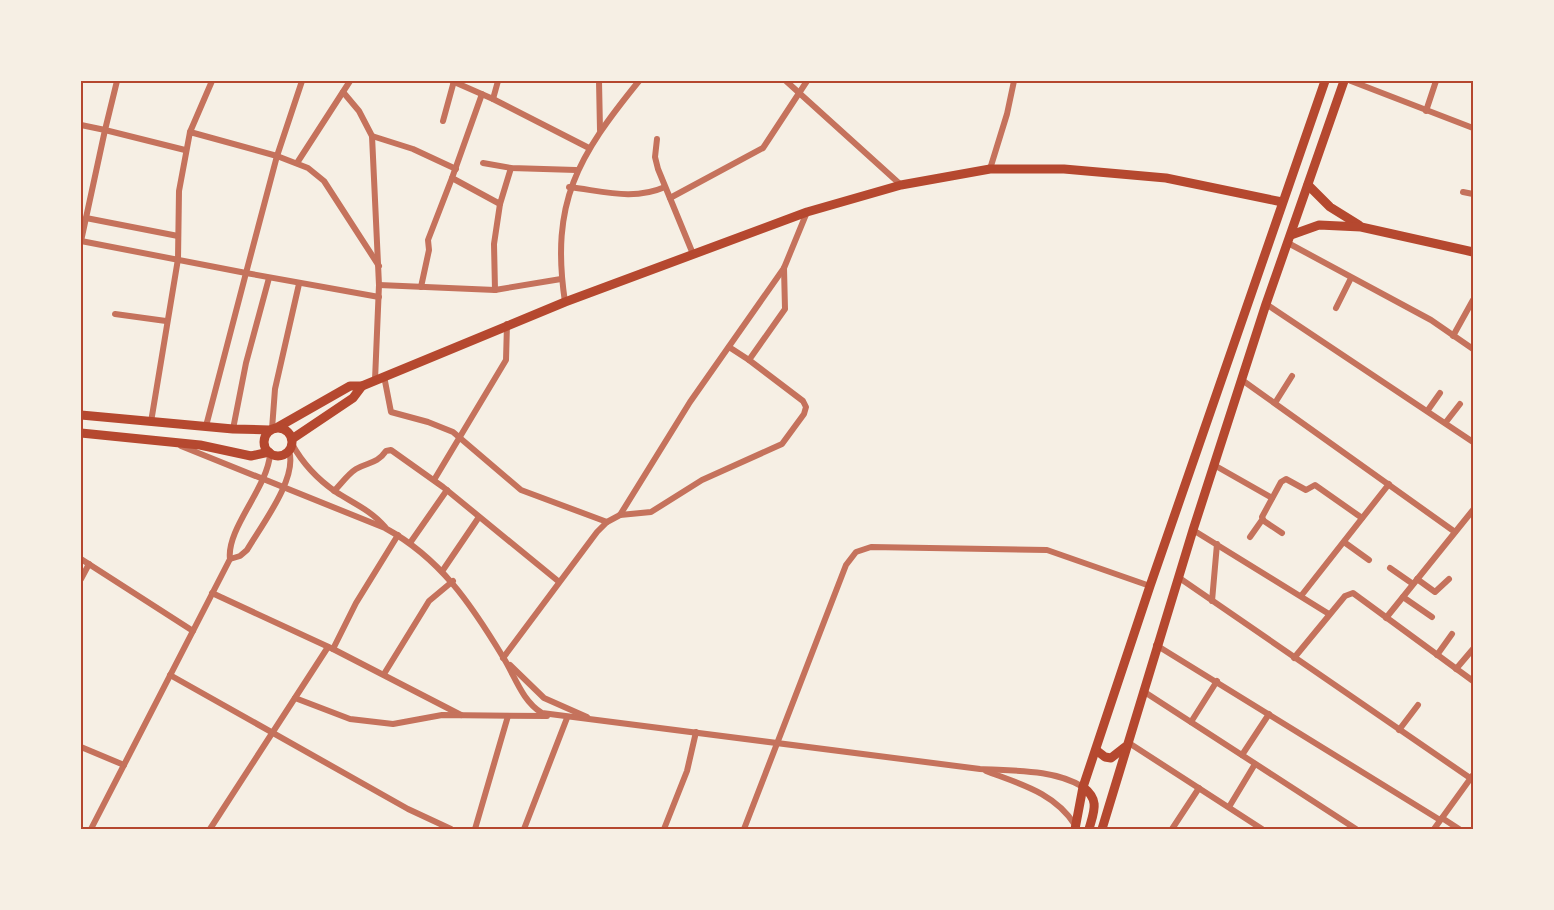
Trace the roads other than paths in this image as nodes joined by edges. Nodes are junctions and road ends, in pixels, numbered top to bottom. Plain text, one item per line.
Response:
1 (117, 81) edge
2 (212, 81) edge
3 (302, 81) edge
4 (350, 81) edge
5 (453, 81) edge
6 (498, 81) edge
7 (599, 81) edge
8 (639, 81) edge
9 (786, 81) edge
10 (807, 81) edge
11 (1014, 81) edge
12 (1325, 81) edge
13 (1344, 81) edge
14 (1351, 81) edge
15 (1436, 81) edge
16 (343, 92) junction
17 (482, 94) junction
18 (798, 94) junction
19 (493, 99) junction
20 (1425, 111) junction
21 (443, 121) dead end
22 (81, 125) edge
23 (1473, 128) edge
24 (105, 130) junction
25 (600, 130) junction
26 (190, 132) junction
27 (372, 136) junction
28 (657, 139) dead end
29 (589, 148) junction
30 (185, 150) junction
31 (277, 156) junction
32 (297, 163) junction
33 (483, 163) dead end
34 (511, 168) junction
35 (456, 169) junction
36 (990, 169) junction
37 (576, 170) junction
38 (452, 178) junction
39 (901, 185) junction
40 (1308, 185) junction
41 (569, 187) junction
42 (665, 187) junction
43 (1463, 192) dead end
44 (1473, 194) edge
45 (670, 198) junction
46 (1282, 202) junction
47 (500, 204) junction
48 (807, 212) junction
49 (86, 218) junction
50 (1361, 227) junction
51 (178, 236) junction
52 (1289, 239) junction
53 (81, 241) edge
54 (1473, 252) edge
55 (693, 254) junction
56 (178, 259) junction
57 (379, 266) junction
58 (784, 268) junction
59 (246, 273) junction
60 (269, 278) junction
61 (1351, 278) junction
62 (561, 279) junction
63 (298, 284) junction
64 (379, 285) junction
65 (421, 287) junction
66 (495, 290) junction
67 (379, 297) junction
68 (1473, 300) edge
69 (564, 302) junction
70 (1266, 304) junction
71 (1336, 308) dead end
72 (115, 314) dead end
73 (166, 321) junction
74 (507, 324) junction
75 (1453, 336) junction
76 (729, 347) junction
77 (1473, 349) edge
78 (749, 360) junction
79 (1292, 376) dead end
80 (380, 378) junction
81 (1242, 380) junction
82 (362, 386) junction
83 (1440, 393) dead end
84 (1275, 404) junction
85 (1460, 404) dead end
86 (1428, 410) junction
87 (81, 415) edge
88 (151, 422) junction
89 (1446, 422) junction
90 (206, 426) junction
91 (233, 429) junction
92 (273, 429) junction
93 (81, 433) edge
94 (460, 437) junction
95 (172, 442) junction
96 (1473, 442) edge
97 (291, 445) junction
98 (269, 453) junction
99 (1214, 465) junction
100 (263, 478) junction
101 (434, 480) junction
102 (1389, 484) junction
103 (283, 487) junction
104 (334, 490) junction
105 (447, 490) junction
106 (1272, 498) junction
107 (1473, 510) edge
108 (620, 516) junction
109 (479, 517) junction
110 (1362, 518) junction
111 (1262, 520) junction
112 (607, 522) junction
113 (385, 528) junction
114 (1193, 530) junction
115 (1455, 532) junction
116 (1282, 533) dead end
117 (398, 535) junction
118 (1250, 537) dead end
119 (1344, 542) junction
120 (410, 543) junction
121 (1217, 544) junction
122 (81, 559) edge
123 (231, 559) junction
124 (1369, 560) dead end
125 (89, 564) junction
126 (1390, 568) dead end
127 (443, 570) junction
128 (1178, 577) junction
129 (81, 579) edge
130 (1449, 579) dead end
131 (453, 581) junction
132 (558, 581) junction
133 (1415, 582) junction
134 (1150, 586) junction
135 (212, 593) junction
136 (1301, 596) junction
137 (1403, 597) junction
138 (1212, 601) junction
139 (1329, 614) junction
140 (1432, 617) dead end
141 (1386, 618) junction
142 (193, 631) junction
143 (1452, 634) dead end
144 (1156, 645) junction
145 (331, 648) junction
146 (1473, 648) edge
147 (1437, 655) junction
148 (503, 658) junction
149 (1294, 658) junction
150 (1456, 669) junction
151 (384, 674) junction
152 (170, 675) junction
153 (1217, 681) junction
154 (1473, 681) edge
155 (1143, 691) junction
156 (295, 698) junction
157 (1418, 705) dead end
158 (1269, 714) junction
159 (461, 715) junction
160 (508, 716) junction
161 (550, 716) junction
162 (567, 718) junction
163 (596, 721) junction
164 (1191, 722) junction
165 (1399, 730) junction
166 (273, 732) junction
167 (696, 732) junction
168 (778, 742) junction
169 (1129, 743) junction
170 (81, 747) edge
171 (1096, 750) junction
172 (1242, 755) junction
173 (1255, 764) junction
174 (124, 765) junction
175 (980, 769) junction
176 (1472, 778) edge
177 (1083, 787) junction
178 (1199, 788) junction
179 (1229, 807) junction
180 (1441, 819) junction
181 (1075, 827) edge
182 (91, 829) edge
183 (211, 829) edge
184 (451, 829) edge
185 (475, 829) edge
186 (524, 829) edge
187 (664, 829) edge
188 (744, 829) edge
189 (1089, 829) edge
190 (1102, 829) edge
191 (1172, 829) edge
192 (1262, 829) edge
193 (1356, 829) edge
194 (1434, 829) edge
195 (1459, 829) edge

1 - 24 street
2 - 26 street
3 - 31 street
4 - 16 street
5 - 17 street
5 - 21 street
6 - 19 street
7 - 25 street
8 - 25 street
9 - 18 street
10 - 18 street
11 - 36 street
12 - 46 main road
13 - 40 main road
14 - 20 street
15 - 20 street
16 - 27 street
16 - 32 street
17 - 19 street
17 - 35 street
18 - 39 street
18 - 45 street
19 - 29 street
20 - 23 street
22 - 24 street
24 - 30 street
24 - 49 street
25 - 29 street
26 - 30 street
26 - 31 street
27 - 35 street
27 - 57 street
28 - 42 street
29 - 37 street
30 - 51 street
31 - 32 street
31 - 59 street
32 - 57 street
33 - 34 street
34 - 37 street
34 - 47 street
35 - 38 street
36 - 39 main road
36 - 46 main road
37 - 41 street
38 - 47 street
38 - 65 street
39 - 48 main road
40 - 50 main road
40 - 52 main road
41 - 42 street
41 - 62 street
42 - 45 street
43 - 44 street
45 - 55 street
46 - 134 main road
47 - 66 street
48 - 55 main road
48 - 58 street
49 - 51 street
49 - 53 street
50 - 52 main road
50 - 54 main road
51 - 56 street
52 - 61 street
52 - 70 main road
53 - 56 street
55 - 69 main road
56 - 59 street
56 - 73 street
57 - 64 street
58 - 76 street
58 - 78 street
59 - 60 street
59 - 90 street
60 - 63 street
60 - 91 street
61 - 71 street
61 - 75 street
62 - 66 street
62 - 69 street
63 - 67 street
63 - 92 street
64 - 65 street
64 - 67 street
65 - 66 street
67 - 80 street
68 - 75 street
69 - 74 main road
70 - 81 main road
70 - 86 street
72 - 73 street
73 - 88 street
74 - 80 main road
74 - 94 street
75 - 77 street
76 - 78 street
76 - 108 street
78 - 108 street
79 - 84 street
80 - 82 main road
80 - 94 street
81 - 84 street
81 - 99 main road
82 - 92 main road
82 - 97 main road
83 - 86 street
84 - 102 street
85 - 89 street
86 - 89 street
87 - 88 main road
88 - 90 main road
89 - 96 street
90 - 91 main road
91 - 92 main road
92 - 97 main road
92 - 98 main road
93 - 95 main road
94 - 101 street
94 - 112 street
95 - 98 main road
95 - 100 street
97 - 98 main road
97 - 103 street
97 - 104 street
98 - 100 street
99 - 106 street
99 - 114 main road
100 - 103 street
100 - 123 street
101 - 104 street
101 - 105 street
102 - 110 street
102 - 115 street
103 - 113 street
103 - 123 street
104 - 113 street
105 - 109 street
105 - 120 street
106 - 110 street
106 - 111 street
107 - 115 street
108 - 112 street
109 - 127 street
109 - 132 street
110 - 119 street
111 - 116 street
111 - 118 street
112 - 132 street
113 - 117 street
114 - 121 street
114 - 128 main road
115 - 133 street
117 - 120 street
117 - 145 street
119 - 124 street
119 - 136 street
120 - 127 street
121 - 136 street
121 - 138 street
122 - 125 street
123 - 135 street
125 - 129 street
125 - 142 street
126 - 133 street
127 - 131 street
128 - 138 street
128 - 144 main road
130 - 133 street
131 - 148 street
131 - 151 street
132 - 148 street
133 - 137 street
134 - 168 street
134 - 171 main road
135 - 142 street
135 - 145 street
136 - 139 street
137 - 140 street
137 - 141 street
138 - 149 street
139 - 141 street
139 - 149 street
141 - 147 street
142 - 152 street
143 - 147 street
144 - 153 street
144 - 155 main road
145 - 151 street
145 - 156 street
146 - 150 street
147 - 150 street
148 - 161 street
148 - 163 street
149 - 165 street
150 - 154 street
151 - 159 street
152 - 166 street
152 - 174 street
153 - 158 street
153 - 164 street
155 - 164 street
155 - 169 main road
156 - 159 street
156 - 166 street
157 - 165 street
158 - 172 street
158 - 180 street
159 - 160 street
160 - 161 street
160 - 185 street
161 - 162 street
162 - 163 street
162 - 186 street
163 - 167 street
164 - 172 street
165 - 176 street
166 - 183 street
166 - 184 street
167 - 168 street
167 - 187 street
168 - 175 street
168 - 188 street
169 - 171 main road
169 - 178 street
169 - 190 main road
170 - 174 street
171 - 177 main road
172 - 173 street
173 - 179 street
173 - 193 street
174 - 182 street
175 - 177 street
175 - 181 street
176 - 180 street
177 - 181 main road
177 - 189 main road
178 - 179 street
178 - 191 street
179 - 192 street
180 - 194 street
180 - 195 street

